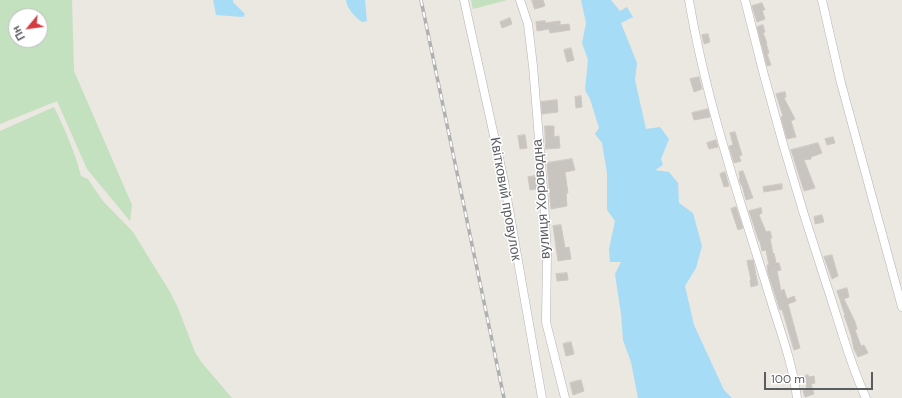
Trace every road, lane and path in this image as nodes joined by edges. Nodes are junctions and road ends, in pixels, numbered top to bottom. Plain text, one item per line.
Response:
1 (464, 0) edge
2 (520, 0) edge
3 (689, 0) edge
4 (745, 0) edge
5 (822, 0) edge
6 (902, 308) edge
7 (542, 398) edge
8 (565, 398) edge
9 (796, 398) edge
10 (866, 398) edge

1 - 7 street, Квітковий провулок
2 - 8 street, вулиця Хороводна
3 - 9 street
4 - 10 street
5 - 6 street

